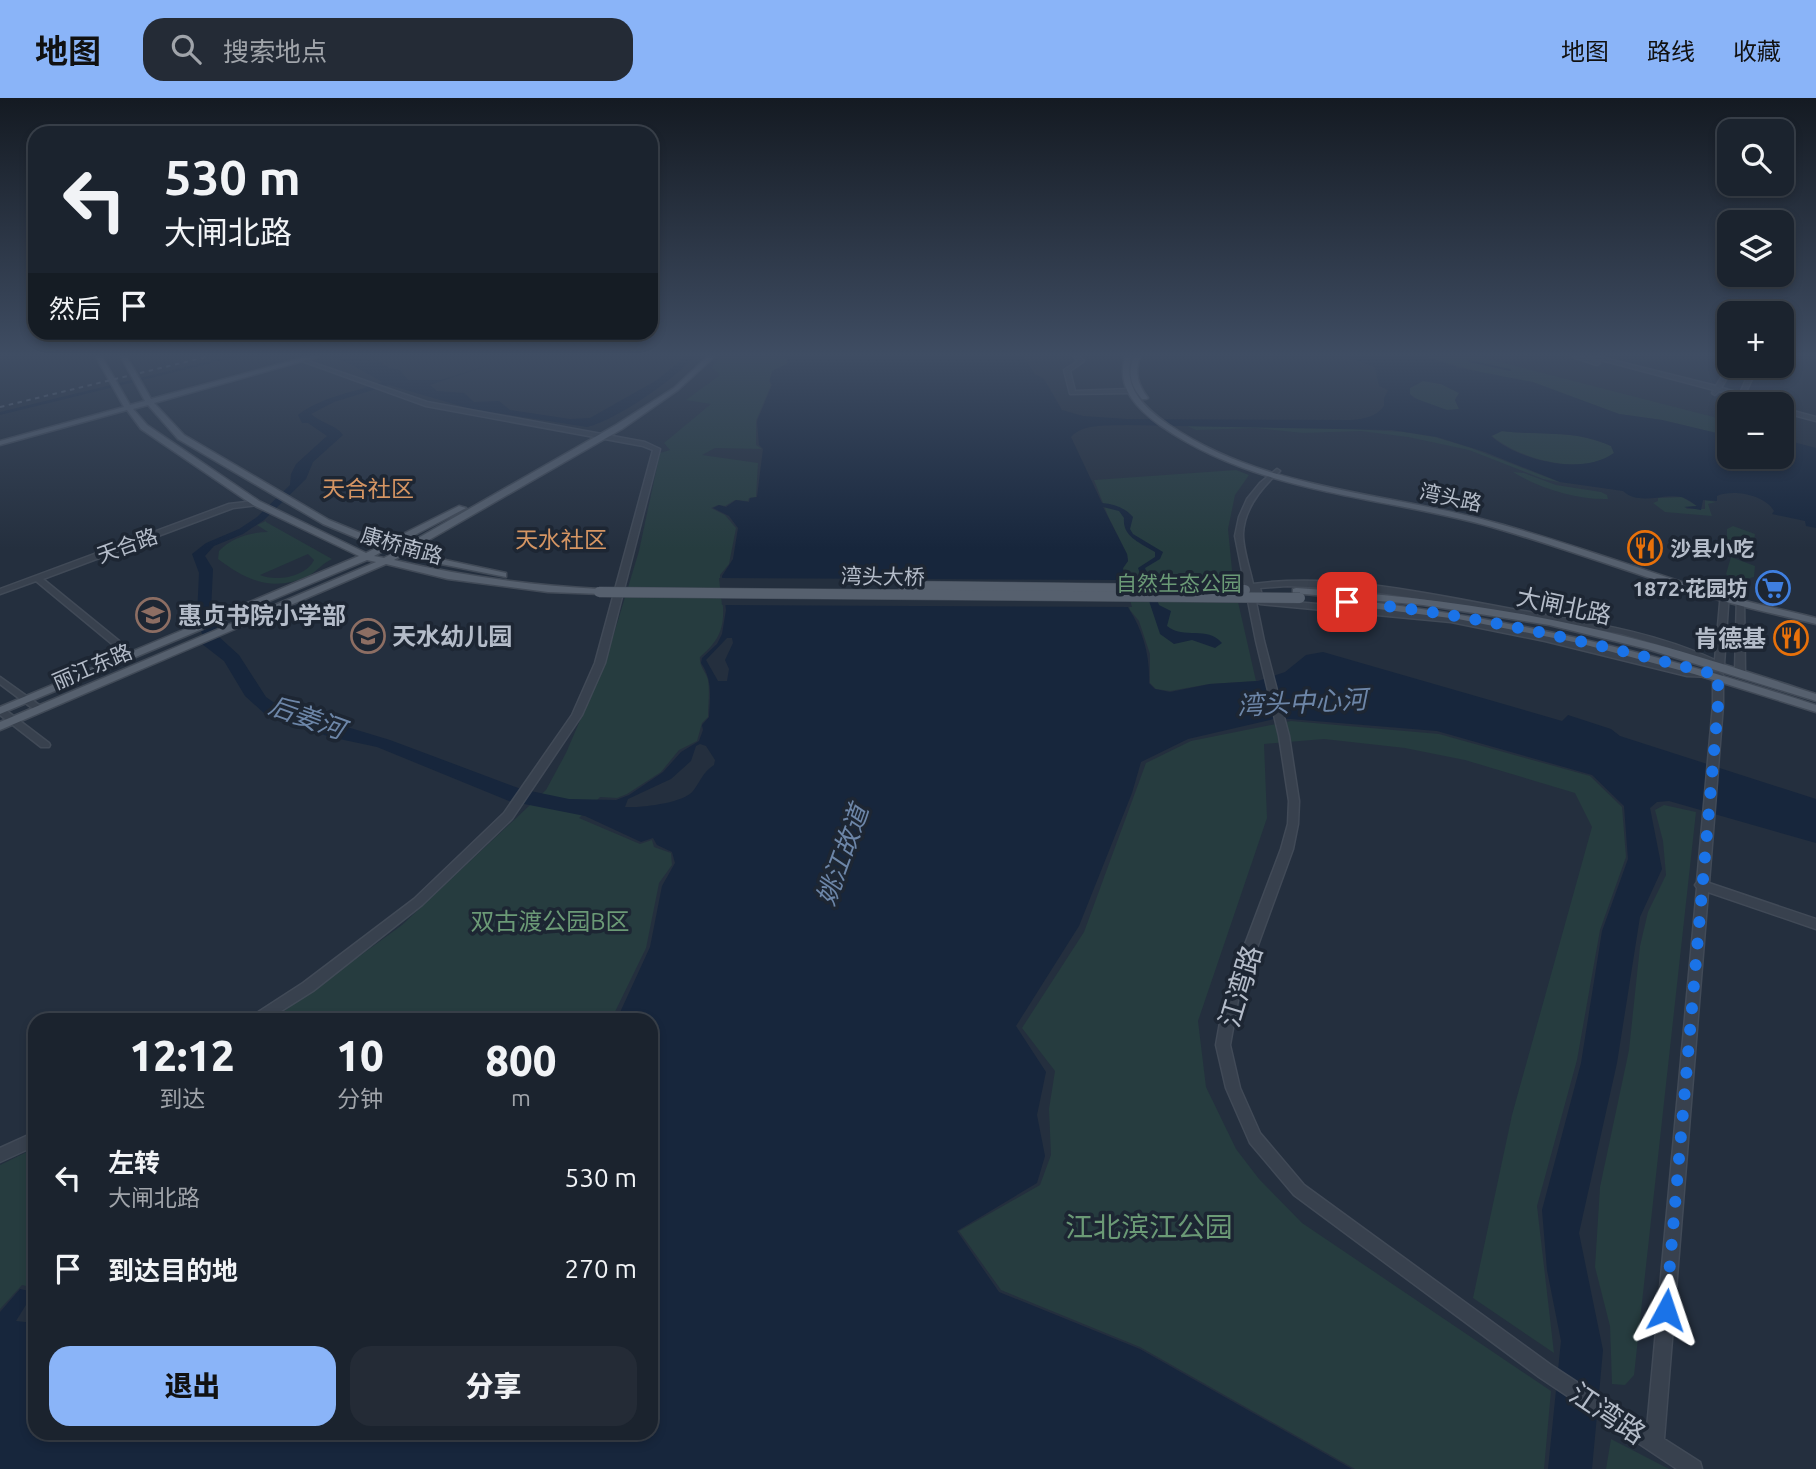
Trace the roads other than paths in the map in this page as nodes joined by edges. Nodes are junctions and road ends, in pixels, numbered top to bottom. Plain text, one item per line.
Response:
1 (73, 421) edge
2 (139, 421) edge
3 (167, 421) edge
4 (511, 421) edge
5 (619, 421) edge
6 (628, 421) edge
7 (1162, 421) edge
8 (596, 435) junction
9 (0, 441) edge
10 (656, 452) junction
11 (646, 454) dead end
12 (1274, 473) junction
13 (240, 492) junction
14 (256, 503) junction
15 (284, 516) joint
16 (386, 548) junction
17 (400, 553) junction
18 (367, 557) junction
19 (386, 561) junction
20 (37, 578) junction
21 (600, 588) junction
22 (0, 589) edge
23 (1298, 594) joint
24 (1725, 596) junction
25 (1740, 599) junction
26 (1816, 615) edge
27 (240, 617) junction
28 (1816, 621) edge
29 (126, 651) dead end
30 (1719, 670) junction
31 (1740, 672) junction
32 (0, 680) edge
33 (1816, 698) edge
34 (26, 700) junction
35 (39, 709) junction
36 (1816, 709) edge
37 (0, 710) edge
38 (15, 720) junction
39 (0, 726) edge
40 (45, 745) dead end
41 (1701, 885) junction
42 (1816, 924) edge
43 (268, 1013) edge
44 (28, 1142) edge
45 (0, 1155) edge
46 (1655, 1444) junction
47 (1693, 1469) edge

1 - 9 main road
2 - 13 main road, 康桥南路
3 - 16 main road, 康桥南路
4 - 8 street
5 - 8 main road, 丽江东路
6 - 8 main road, 丽江东路
7 - 12 main road, 湾头路
8 - 10 street
8 - 16 main road, 丽江东路
8 - 17 main road, 丽江东路
10 - 11 street
10 - 43 street
12 - 24 main road, 湾头路
12 - 46 street, 江湾路
13 - 14 main road, 康桥南路
13 - 22 street, 天合路
14 - 15 main road, 康桥南路
14 - 20 street, 天合路
15 - 18 main road, 康桥南路
16 - 17 main road, 康桥南路
16 - 18 main road, 丽江东路
17 - 19 main road, 丽江东路
17 - 21 main road, 康桥南路
18 - 19 main road, 康桥南路
18 - 27 main road, 丽江东路
19 - 21 main road, 康桥南路
19 - 27 main road, 丽江东路
20 - 22 street, 天合路
20 - 29 street
21 - 23 main road, 湾头大桥, bridge
23 - 30 main road, 大闸北路
24 - 25 main road, 湾头路
24 - 30 street
25 - 26 main road, 湾头路
25 - 28 main road, 湾头路
25 - 31 street
27 - 34 main road, 丽江东路
27 - 35 main road, 丽江东路
30 - 30 street
30 - 31 main road, 大闸北路
30 - 36 main road, 大闸北路
30 - 41 street
31 - 33 main road, 大闸北路
32 - 34 street
34 - 35 street
34 - 37 main road, 丽江东路
35 - 38 main road, 丽江东路
37 - 38 street
38 - 39 main road, 丽江东路
38 - 40 street
41 - 42 street
41 - 46 street
44 - 45 street
46 - 47 street, 江湾路

